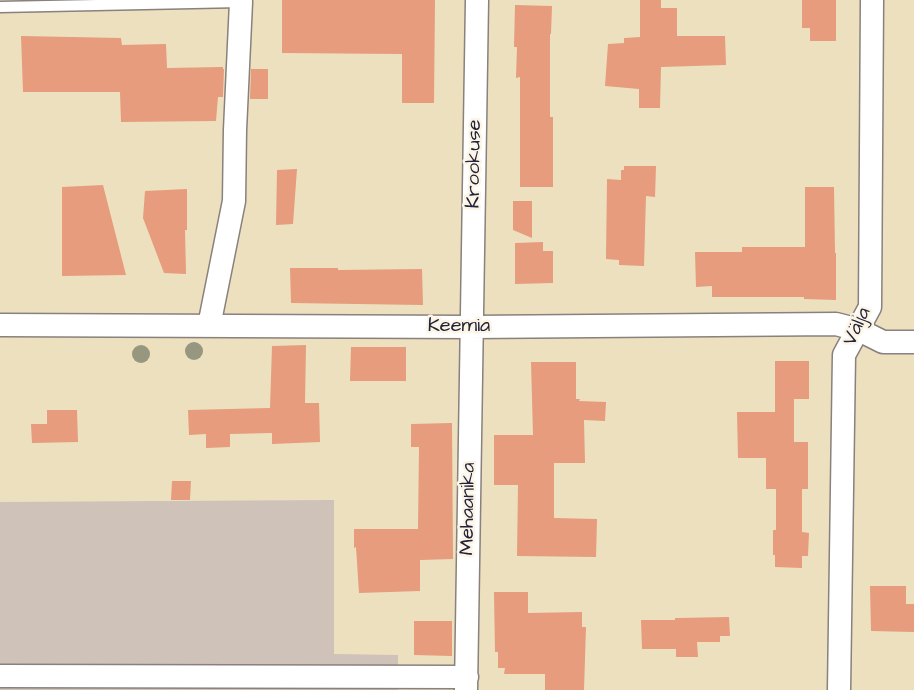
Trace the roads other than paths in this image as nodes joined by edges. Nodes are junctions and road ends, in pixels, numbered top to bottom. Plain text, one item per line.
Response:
1 (477, 0) edge
2 (872, 0) edge
3 (241, 1) edge
4 (0, 7) edge
5 (0, 325) edge
6 (209, 326) junction
7 (472, 327) junction
8 (859, 330) junction
9 (914, 342) edge
10 (0, 676) edge
11 (467, 683) edge
12 (839, 690) edge

1 - 7 street, Krookuse
2 - 8 street, Välja
3 - 4 lane
3 - 6 street
5 - 6 street, Keemia
6 - 7 street, Keemia
7 - 8 street, Keemia
7 - 11 street, Mehaanika
8 - 9 street, Keemia
8 - 12 street, Välja
10 - 11 street

